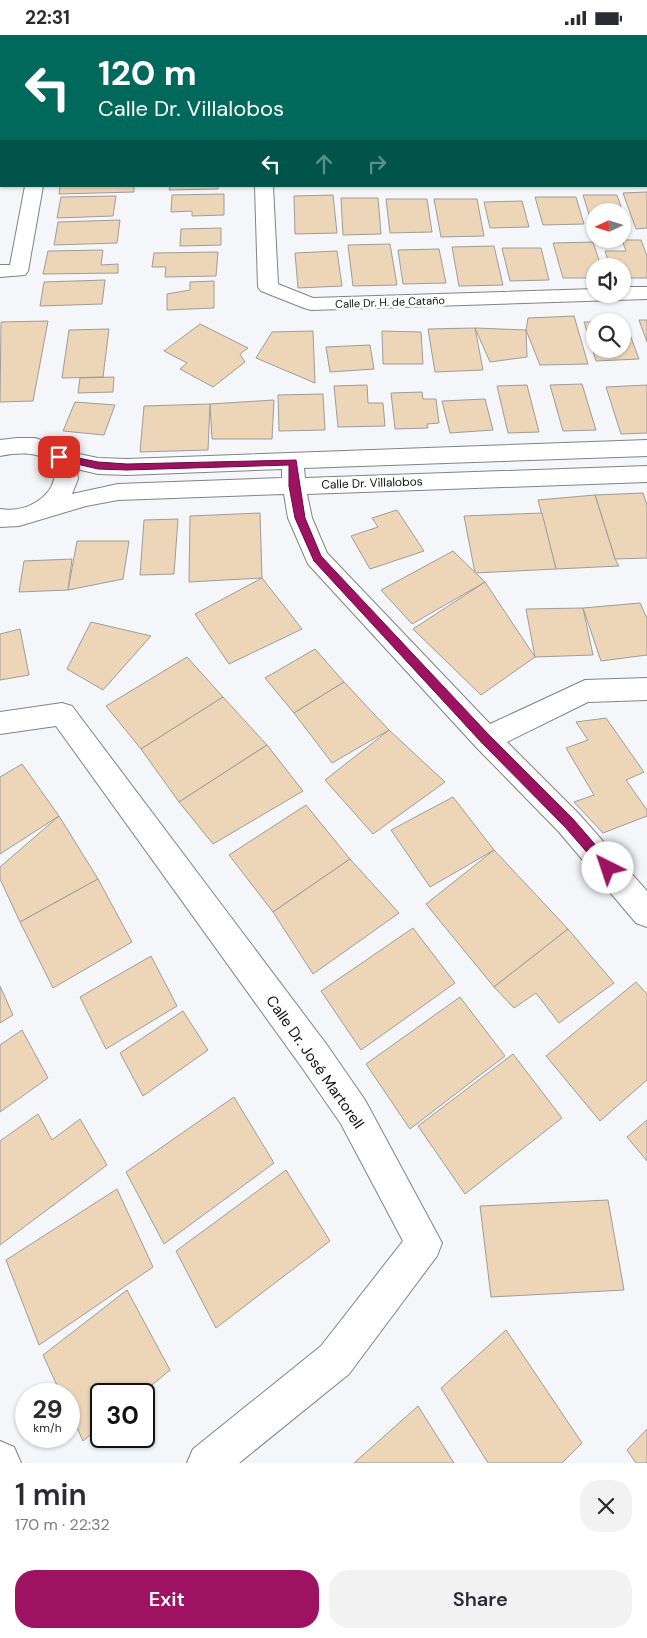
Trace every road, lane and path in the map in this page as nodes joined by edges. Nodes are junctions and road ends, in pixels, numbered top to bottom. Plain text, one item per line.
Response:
1 (34, 187) edge
2 (264, 187) edge
3 (0, 271) edge
4 (631, 293) edge
5 (647, 293) edge
6 (586, 295) edge
7 (0, 448) edge
8 (647, 448) edge
9 (59, 457) junction
10 (294, 474) junction
11 (647, 474) edge
12 (39, 511) junction
13 (0, 518) edge
14 (647, 689) edge
15 (0, 723) edge
16 (486, 739) junction
17 (647, 913) edge
18 (206, 1463) edge

1 - 3 street
2 - 6 street, Calle Dr. H. de Cataño
4 - 5 street
7 - 9 street, Calle Dr. Villalobos
8 - 10 street, Calle Dr. Villalobos
9 - 10 street, Calle Dr. Villalobos
9 - 12 street
10 - 11 street, Calle Dr. Villalobos
10 - 12 street, Calle Dr. Villalobos
10 - 16 street
12 - 13 street, Calle Dr. Villalobos
14 - 16 street
15 - 18 street, Calle Dr. José Martorell
16 - 17 street

